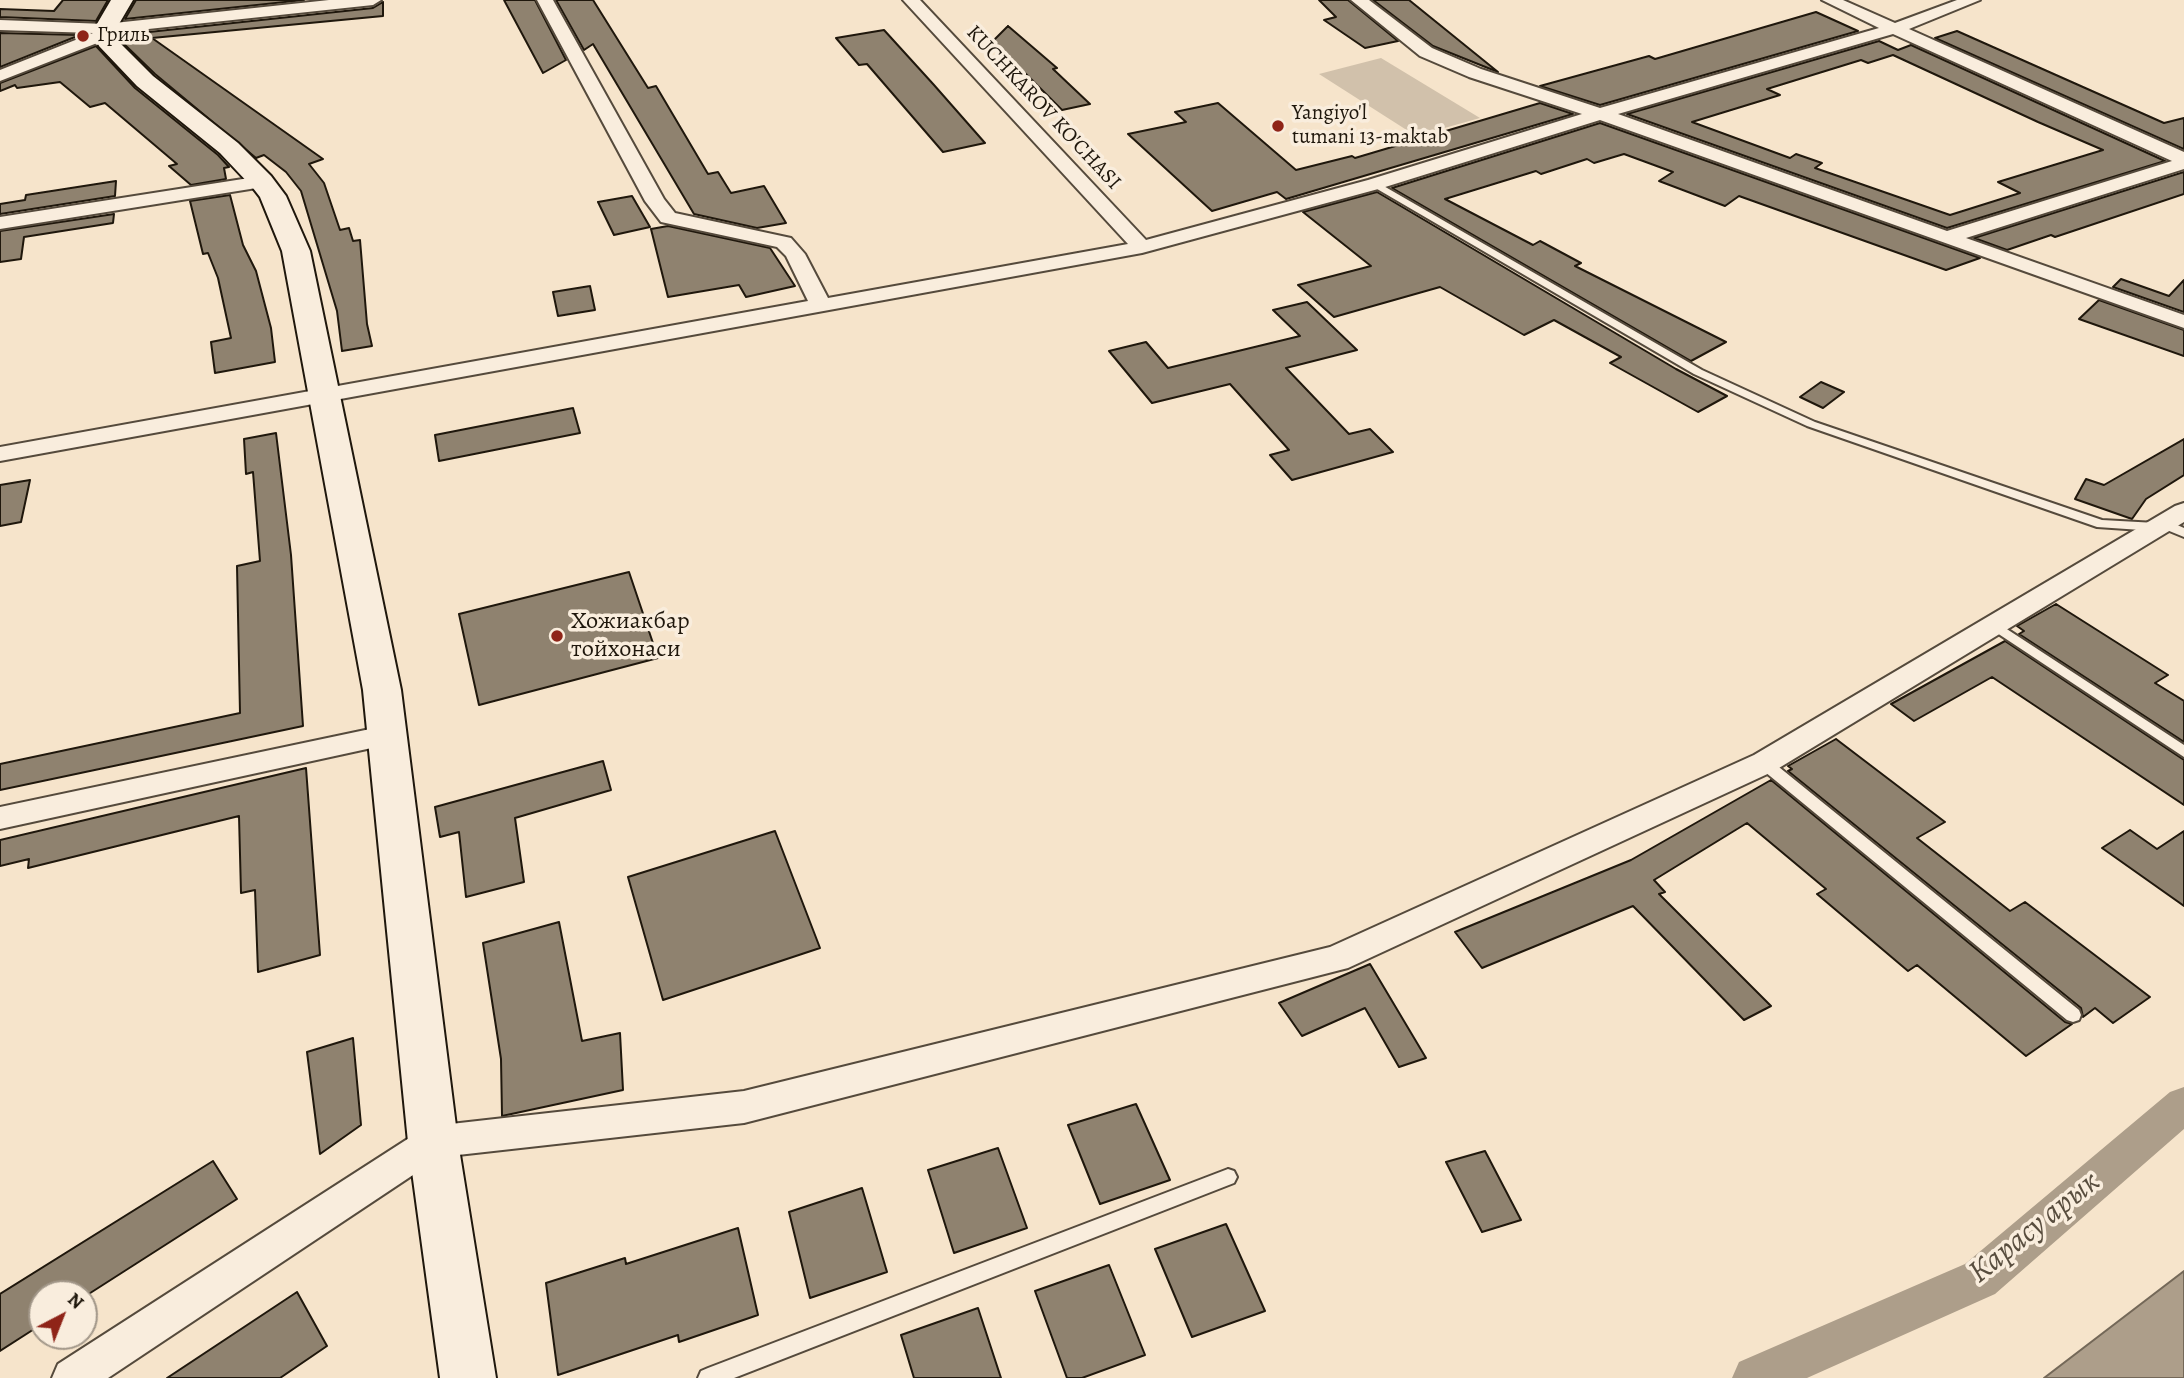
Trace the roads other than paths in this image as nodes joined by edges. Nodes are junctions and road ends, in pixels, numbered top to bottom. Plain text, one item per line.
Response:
1 (122, 0) edge
2 (373, 0) edge
3 (545, 0) edge
4 (911, 0) edge
5 (1359, 0) edge
6 (1830, 0) edge
7 (1972, 0) edge
8 (0, 25) edge
9 (1897, 28) junction
10 (105, 32) junction
11 (0, 76) edge
12 (1600, 114) junction
13 (2184, 161) edge
14 (262, 182) junction
15 (1375, 184) junction
16 (0, 223) edge
17 (1947, 237) junction
18 (1142, 247) junction
19 (821, 305) junction
20 (2184, 322) edge
21 (322, 395) junction
22 (0, 454) edge
23 (2171, 524) edge
24 (1993, 624) junction
25 (389, 735) junction
26 (2184, 752) edge
27 (1764, 763) junction
28 (0, 818) edge
29 (2073, 1015) dead end
30 (433, 1142) junction
31 (1228, 1177) dead end
32 (72, 1378) edge
33 (468, 1378) edge
34 (708, 1378) edge

1 - 10 main road
2 - 10 street
3 - 19 street
4 - 18 street, KUCHKAROV KO'CHASI
5 - 12 street
6 - 9 street
7 - 9 street
8 - 10 street
9 - 12 street
9 - 13 street
10 - 11 street
10 - 14 main road
12 - 15 street
12 - 17 street
13 - 17 street
14 - 16 street
14 - 21 main road
15 - 18 street
15 - 23 lane
17 - 20 street
18 - 19 street
19 - 21 street
21 - 22 street
21 - 25 main road
23 - 24 street
24 - 26 lane
24 - 27 street
25 - 28 street
25 - 30 main road
27 - 29 lane
27 - 30 street
30 - 32 street
30 - 33 main road
31 - 34 lane

